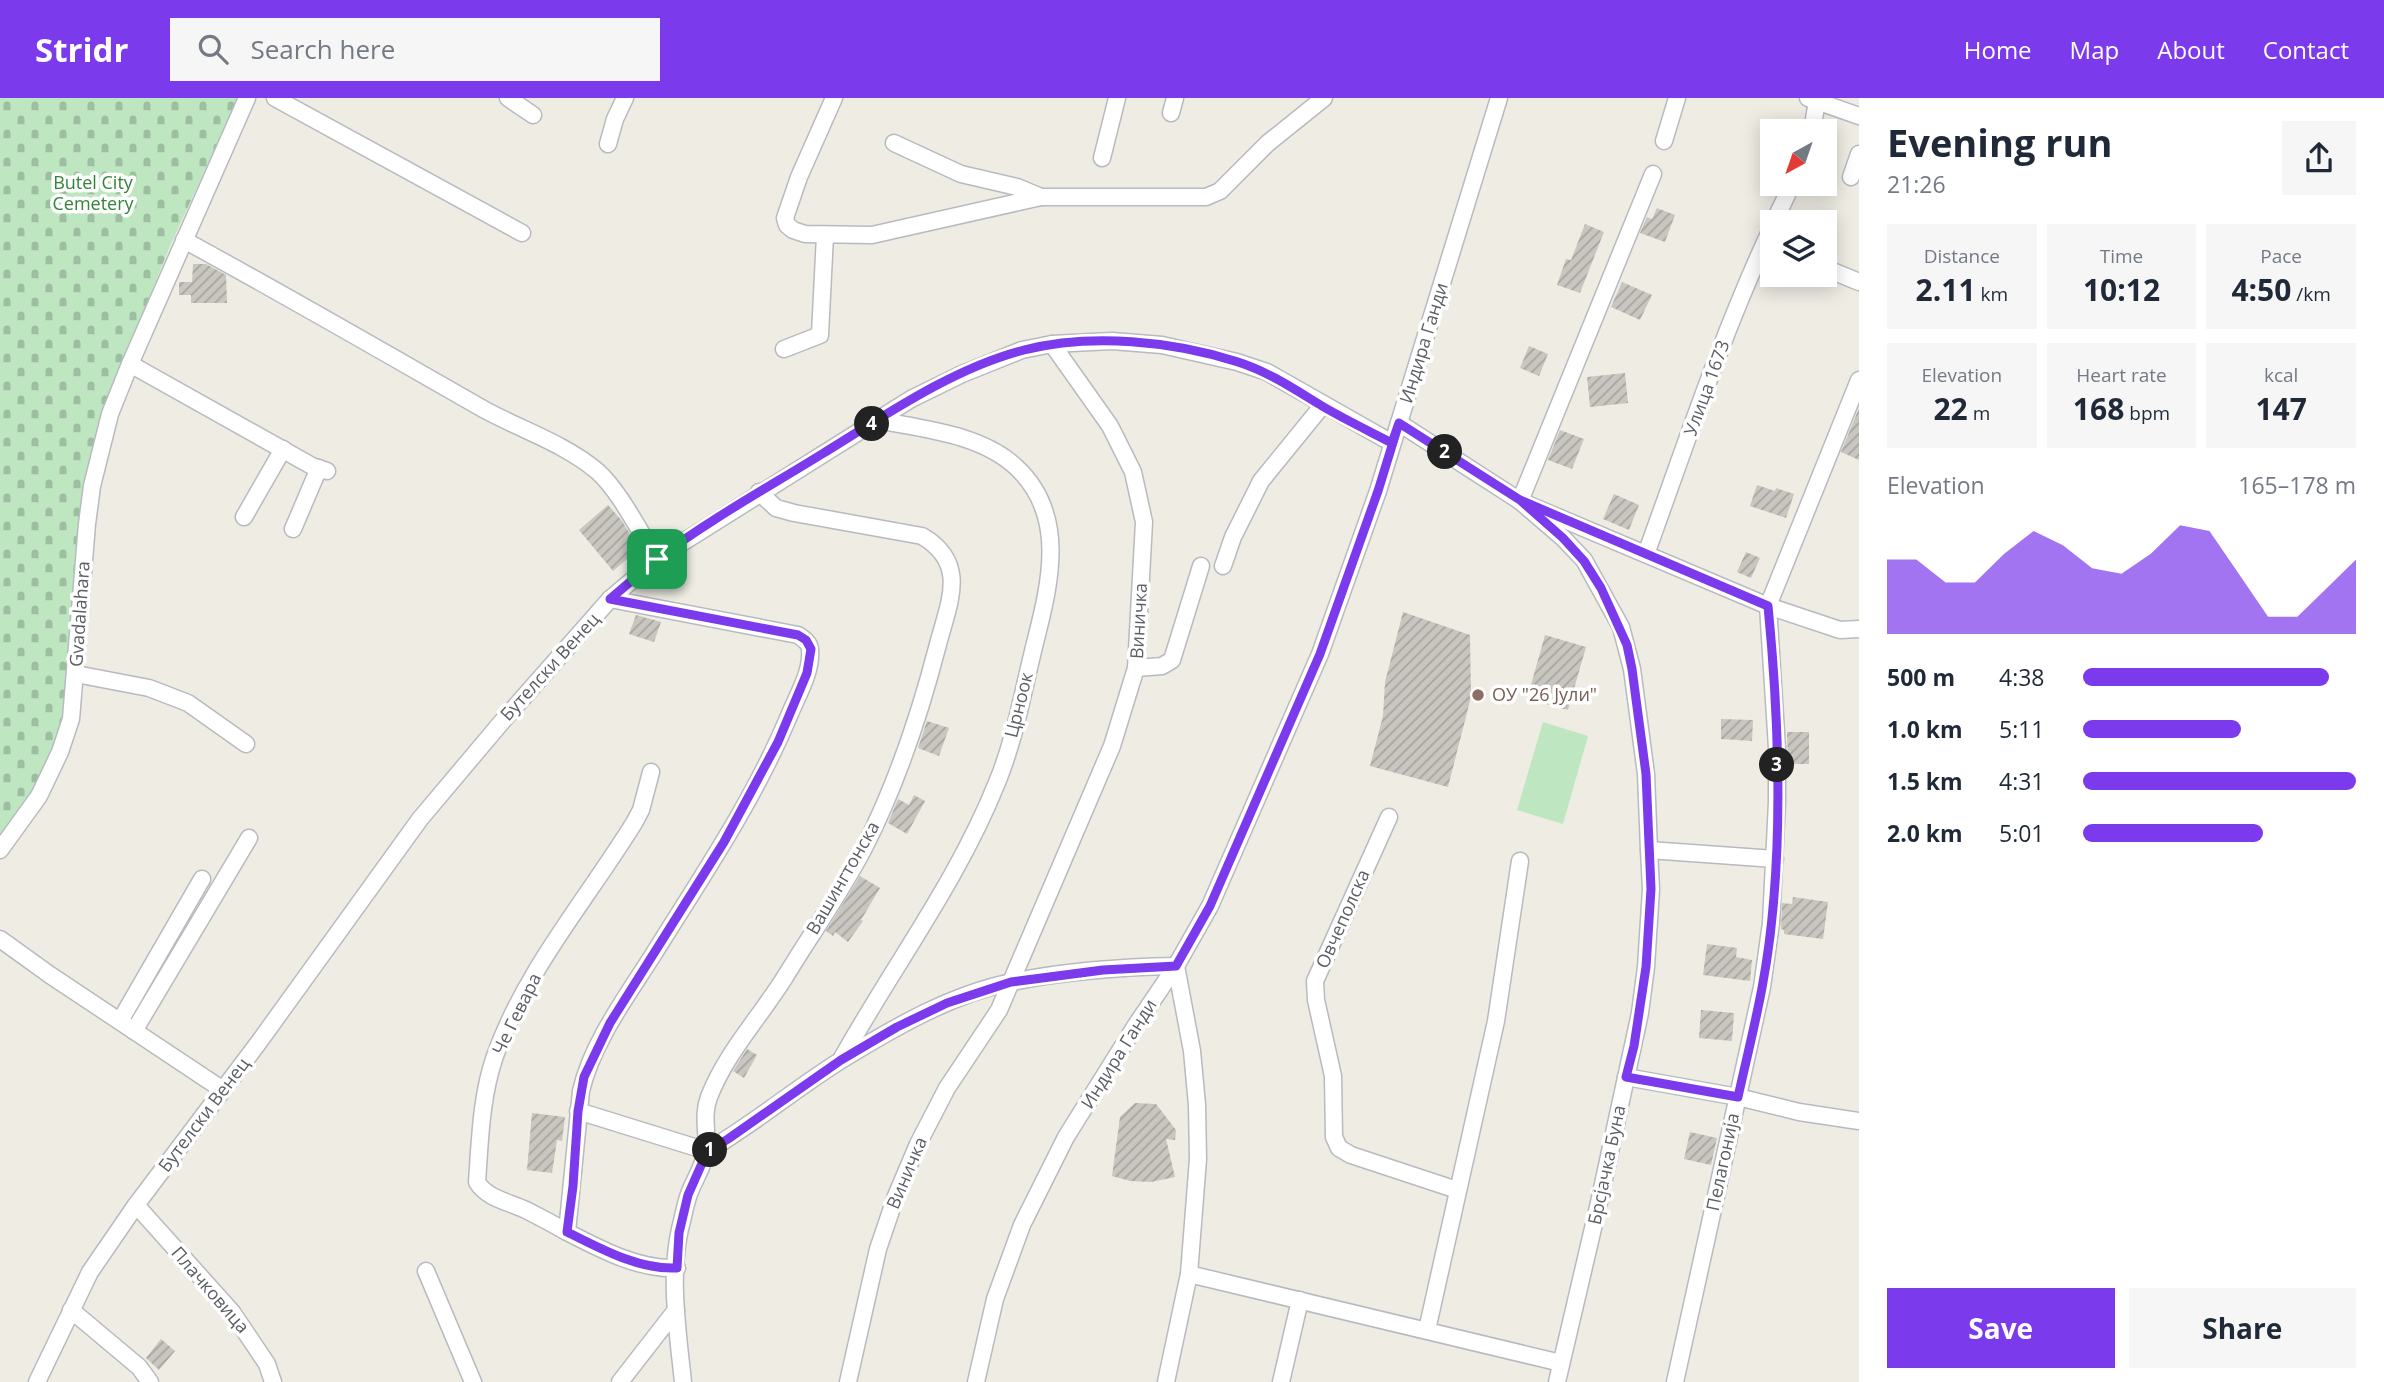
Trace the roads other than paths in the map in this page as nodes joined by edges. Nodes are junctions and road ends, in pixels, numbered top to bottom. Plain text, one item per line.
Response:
1 (247, 98) edge
2 (275, 98) edge
3 (508, 98) edge
4 (625, 98) edge
5 (834, 98) edge
6 (1117, 98) edge
7 (1324, 98) edge
8 (1499, 98) edge
9 (1677, 98) edge
10 (1813, 100) edge
11 (533, 115) dead end
12 (1859, 116) edge
13 (1812, 119) edge
14 (1664, 141) dead end
15 (894, 143) dead end
16 (608, 144) dead end
17 (1859, 153) edge
18 (1102, 158) dead end
19 (1653, 174) dead end
20 (1851, 177) dead end
21 (1041, 197) junction
22 (522, 233) dead end
23 (825, 235) junction
24 (184, 240) junction
25 (1760, 263) edge
26 (1837, 273) edge
27 (1859, 282) edge
28 (1052, 345) junction
29 (783, 349) dead end
30 (130, 364) junction
31 (1859, 380) edge
32 (1322, 406) junction
33 (877, 420) junction
34 (1399, 423) junction
35 (1392, 443) junction
36 (283, 449) junction
37 (759, 492) junction
38 (1520, 500) junction
39 (244, 517) dead end
40 (293, 530) dead end
41 (1646, 554) junction
42 (657, 559) junction
43 (1202, 566) dead end
44 (1223, 566) dead end
45 (610, 599) junction
46 (1768, 606) junction
47 (1859, 629) edge
48 (1136, 668) junction
49 (76, 674) junction
50 (246, 744) dead end
51 (651, 772) dead end
52 (1389, 817) dead end
53 (249, 838) dead end
54 (0, 850) edge
55 (1649, 850) junction
56 (1775, 859) junction
57 (1520, 861) dead end
58 (202, 879) dead end
59 (0, 939) edge
60 (1176, 966) junction
61 (1011, 982) junction
62 (120, 1021) junction
63 (134, 1031) junction
64 (841, 1060) junction
65 (1626, 1077) junction
66 (223, 1090) junction
67 (1738, 1097) junction
68 (578, 1111) junction
69 (705, 1116) junction
70 (1859, 1121) edge
71 (728, 1139) junction
72 (707, 1152) junction
73 (1457, 1190) junction
74 (136, 1205) junction
75 (567, 1232) junction
76 (677, 1268) junction
77 (426, 1271) dead end
78 (1189, 1274) junction
79 (1300, 1300) junction
80 (71, 1310) junction
81 (676, 1310) junction
82 (1427, 1330) junction
83 (1561, 1363) junction
84 (37, 1382) edge
85 (150, 1382) edge
86 (273, 1382) edge
87 (473, 1382) edge
88 (620, 1382) edge
89 (683, 1382) edge
90 (848, 1382) edge
91 (976, 1382) edge
92 (1166, 1382) edge
93 (1281, 1382) edge
94 (1557, 1382) edge
95 (1675, 1382) edge

1 - 24 street, Gvadalahara
2 - 22 street
3 - 11 street
4 - 16 street
5 - 23 street
6 - 18 street
7 - 21 street
8 - 34 street, Индира Ганди
9 - 14 street
10 - 12 street
10 - 13 street
15 - 21 street
17 - 20 street
19 - 38 street
21 - 23 street
23 - 29 street
24 - 30 street, Gvadalahara
24 - 42 street
25 - 41 street, Улица 1673
26 - 27 street
28 - 32 street, Бутелски Венец
28 - 33 street, Бутелски Венец
28 - 48 street, Виничка
30 - 36 street
30 - 49 street, Gvadalahara
31 - 46 street
32 - 35 street, Бутелски Венец
32 - 44 street
33 - 37 street, Бутелски Венец
33 - 64 street, Црноок
34 - 35 street, Индира Ганди
34 - 38 street
35 - 60 street, Индира Ганди
36 - 39 street
36 - 40 street
37 - 42 street, Бутелски Венец
37 - 69 street, Вашингтонска
38 - 41 street
38 - 55 street, Брсјачка Буна
41 - 46 street
42 - 45 street, Бутелски Венец
43 - 48 street
45 - 66 street, Бутелски Венец
45 - 68 street
46 - 47 street
46 - 56 street, Пелагонија
48 - 61 street, Виничка
49 - 50 street
49 - 54 street, Gvadalahara
51 - 75 street, Че Гевара
52 - 73 street, Овчеполска
53 - 63 street
55 - 56 street
55 - 65 street, Брсјачка Буна
56 - 67 street, Пелагонија
57 - 73 street
58 - 62 street
59 - 62 street
60 - 61 street
60 - 78 street
60 - 91 street, Индира Ганди
61 - 64 street
61 - 90 street, Виничка
62 - 63 street
63 - 66 street
64 - 71 street
65 - 67 street
65 - 83 street, Брсјачка Буна
66 - 74 street, Бутелски Венец
67 - 70 street
67 - 95 street, Пелагонија
68 - 72 street
68 - 75 street
69 - 71 street
69 - 72 street, Вашингтонска
71 - 72 street
72 - 76 street, Вашингтонска
73 - 82 street
74 - 80 street, Бутелски Венец
74 - 86 street, Плачковица
75 - 76 street, Че Гевара
76 - 81 street, Вашингтонска
77 - 87 street
78 - 79 street
78 - 92 street
79 - 82 street
79 - 93 street
80 - 84 street, Бутелски Венец
80 - 85 street
81 - 88 street
81 - 89 street, Вашингтонска
82 - 83 street
83 - 94 street, Брсјачка Буна

